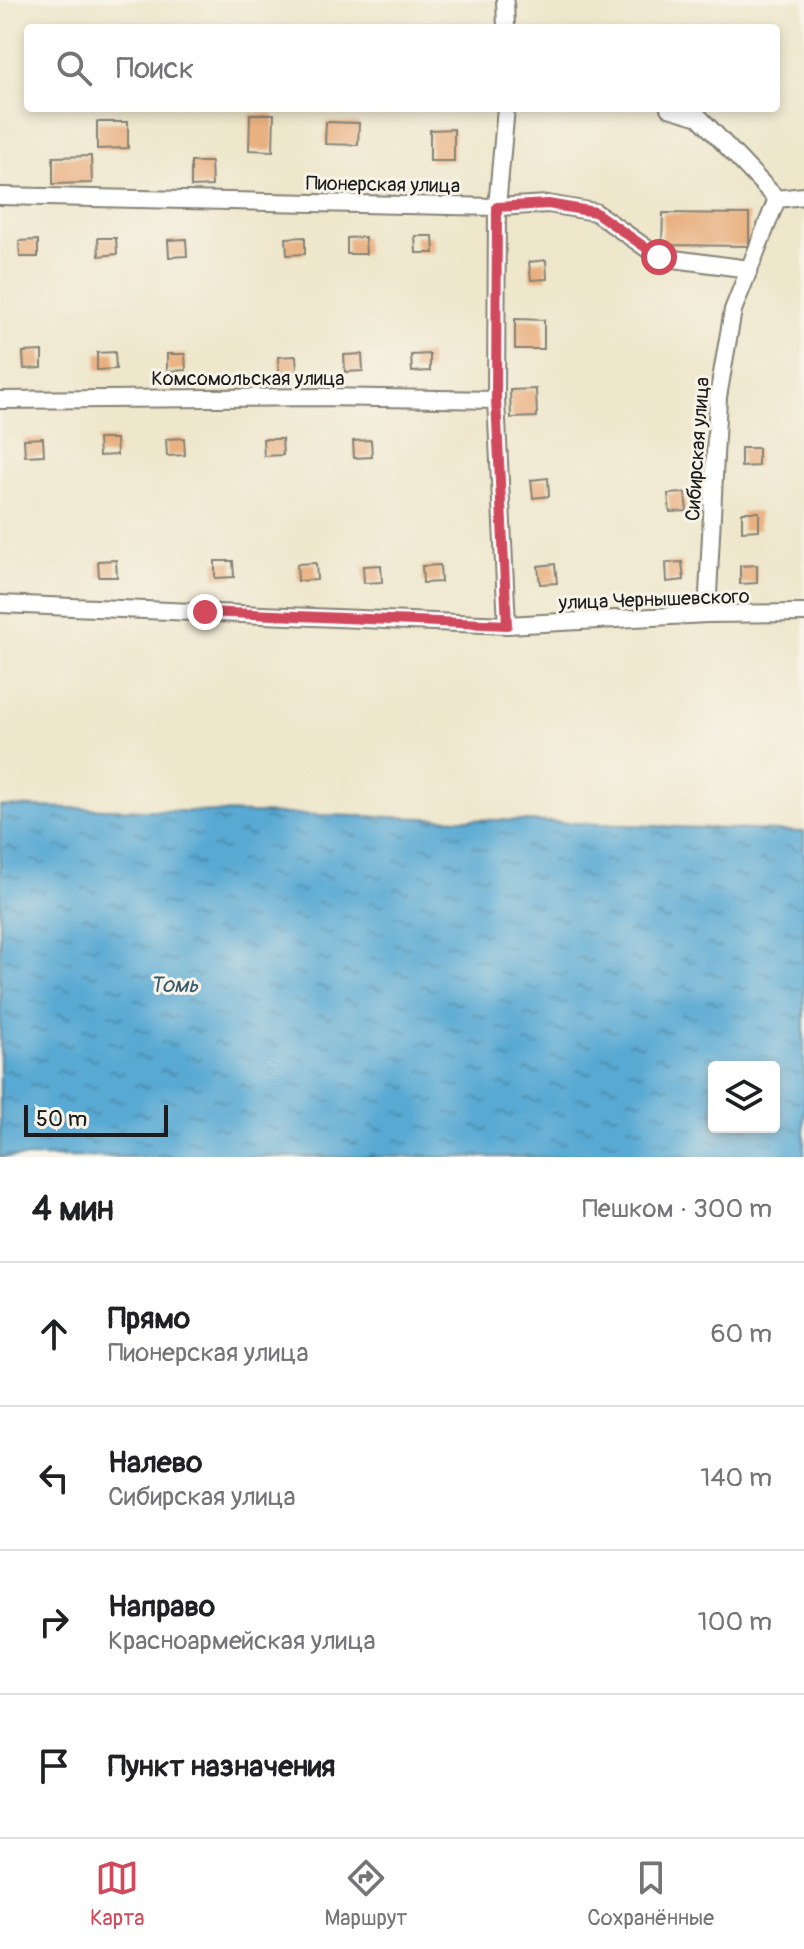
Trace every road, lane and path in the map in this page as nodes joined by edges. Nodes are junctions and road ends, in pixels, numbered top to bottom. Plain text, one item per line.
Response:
1 (505, 0) edge
2 (506, 24) edge
3 (506, 112) edge
4 (682, 112) edge
5 (0, 196) edge
6 (804, 196) edge
7 (777, 199) junction
8 (497, 207) junction
9 (749, 269) junction
10 (0, 400) edge
11 (496, 400) junction
12 (0, 604) edge
13 (804, 613) edge
14 (707, 614) junction
15 (507, 625) junction

1 - 2 street
3 - 8 street
4 - 7 street
5 - 8 street, Пионерская улица
6 - 7 street
7 - 9 street, Сибирская улица
8 - 9 street, Пионерская улица
8 - 11 street
9 - 14 street, Сибирская улица
10 - 11 street, Комсомольская улица
11 - 15 street
12 - 15 street, улица Чернышевского
13 - 14 street, улица Чернышевского
14 - 15 street, улица Чернышевского

